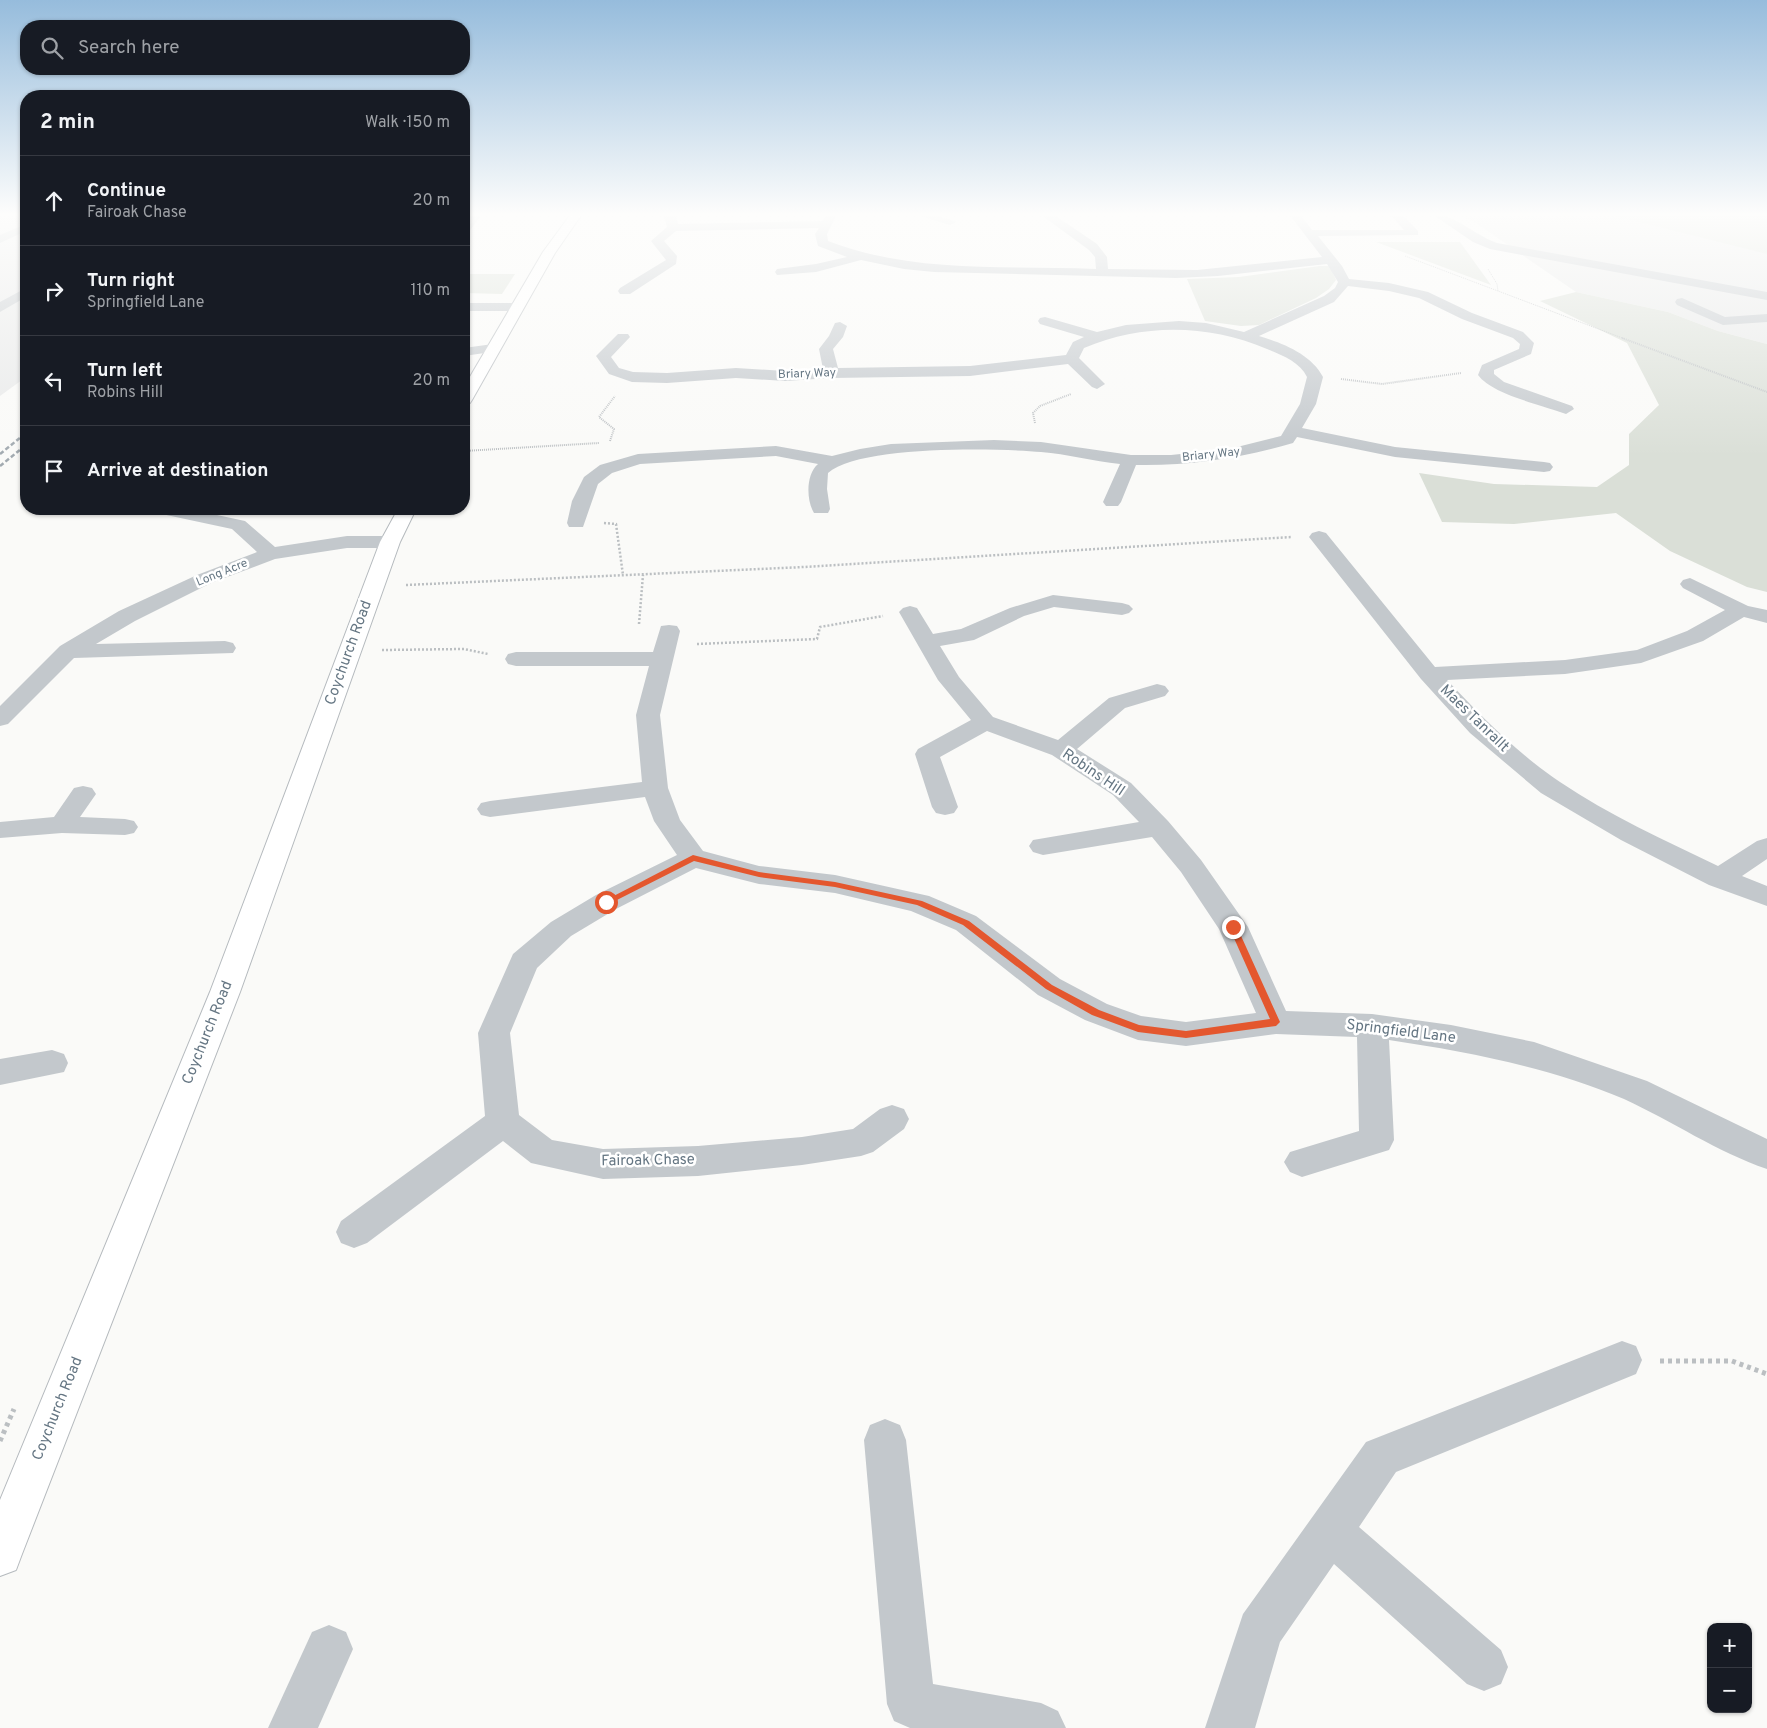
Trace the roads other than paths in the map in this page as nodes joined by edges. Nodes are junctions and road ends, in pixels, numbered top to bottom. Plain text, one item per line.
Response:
1 (524, 295) edge
2 (1334, 295) edge
3 (1421, 295) edge
4 (20, 296) edge
5 (1682, 302) dead end
6 (470, 307) edge
7 (517, 307) junction
8 (0, 308) edge
9 (1767, 318) edge
10 (1046, 321) dead end
11 (1723, 321) junction
12 (487, 324) dead end
13 (508, 324) junction
14 (840, 326) dead end
15 (1748, 333) dead end
16 (1095, 336) junction
17 (1246, 336) junction
18 (623, 337) dead end
19 (493, 348) junction
20 (470, 351) edge
21 (1071, 359) junction
22 (831, 373) junction
23 (1098, 384) road end
24 (470, 389) edge
25 (1566, 409) dead end
26 (1292, 431) junction
27 (1130, 460) junction
28 (832, 461) junction
29 (1544, 467) dead end
30 (1112, 502) dead end
31 (821, 509) dead end
32 (192, 515) edge
33 (404, 515) edge
34 (576, 523) road end
35 (1319, 537) road end
36 (271, 554) junction
37 (385, 557) junction
38 (1690, 584) dead end
39 (1122, 609) dead end
40 (1741, 610) junction
41 (910, 612) road end
42 (1767, 617) edge
43 (929, 641) junction
44 (225, 648) dead end
45 (68, 651) junction
46 (516, 659) road end
47 (1429, 674) junction
48 (1157, 691) dead end
49 (0, 718) edge
50 (985, 722) junction
51 (1061, 750) junction
52 (655, 788) junction
53 (83, 794) dead end
54 (945, 807) dead end
55 (490, 809) dead end
56 (62, 825) junction
57 (125, 827) dead end
58 (1159, 828) junction
59 (0, 830) edge
60 (1043, 846) dead end
61 (1767, 847) edge
62 (693, 858) junction
63 (1719, 878) junction
64 (1767, 896) edge
65 (1276, 1022) junction
66 (1372, 1026) junction
67 (52, 1063) dead end
68 (0, 1072) edge
69 (892, 1119) dead end
70 (503, 1122) junction
71 (1767, 1156) edge
72 (1302, 1162) dead end
73 (354, 1232) dead end
74 (1622, 1360) road end
75 (885, 1440) dead end
76 (1330, 1531) junction
77 (0, 1554) edge
78 (329, 1650) dead end
79 (1484, 1667) dead end
80 (293, 1728) edge
81 (1041, 1728) edge
82 (1230, 1728) edge

1 - 7 main road
2 - 17 street
3 - 25 street
4 - 8 street
5 - 11 street
6 - 7 street
7 - 13 main road
9 - 11 street
10 - 16 street
11 - 15 street
12 - 13 street
13 - 19 main road
14 - 22 street
16 - 17 street
16 - 21 street
17 - 26 street, Briary Way
18 - 22 street, Briary Way
19 - 20 street
19 - 24 main road
21 - 22 street, Briary Way
21 - 23 street
26 - 27 street, Briary Way
26 - 29 street
27 - 28 street, Briary Way
27 - 30 street
28 - 31 street
28 - 34 street
32 - 36 street
33 - 37 main road, Coychurch Road
35 - 47 street
36 - 37 street, Long Acre
36 - 45 street, Long Acre
37 - 77 main road, Coychurch Road
38 - 40 street
39 - 43 street
40 - 42 street
40 - 47 street, Maes Tanrallt
41 - 43 street, Robins Hill
43 - 50 street, Robins Hill
44 - 45 street
45 - 49 street, Long Acre
46 - 52 street
47 - 63 street, Maes Tanrallt
48 - 51 street
50 - 51 street, Robins Hill
50 - 54 street
51 - 58 street, Robins Hill
52 - 55 street
52 - 62 street
53 - 56 street
56 - 57 street
56 - 59 street
58 - 60 street
58 - 65 street, Robins Hill
61 - 63 street
62 - 65 street, Springfield Lane
62 - 70 street
63 - 64 street, Maes Tanrallt
65 - 66 street, Springfield Lane
66 - 71 street, Springfield Lane
66 - 72 street
67 - 68 street
69 - 70 street, Fairoak Chase
70 - 73 street
74 - 76 street
75 - 81 street
76 - 79 street
76 - 82 street
78 - 80 street

